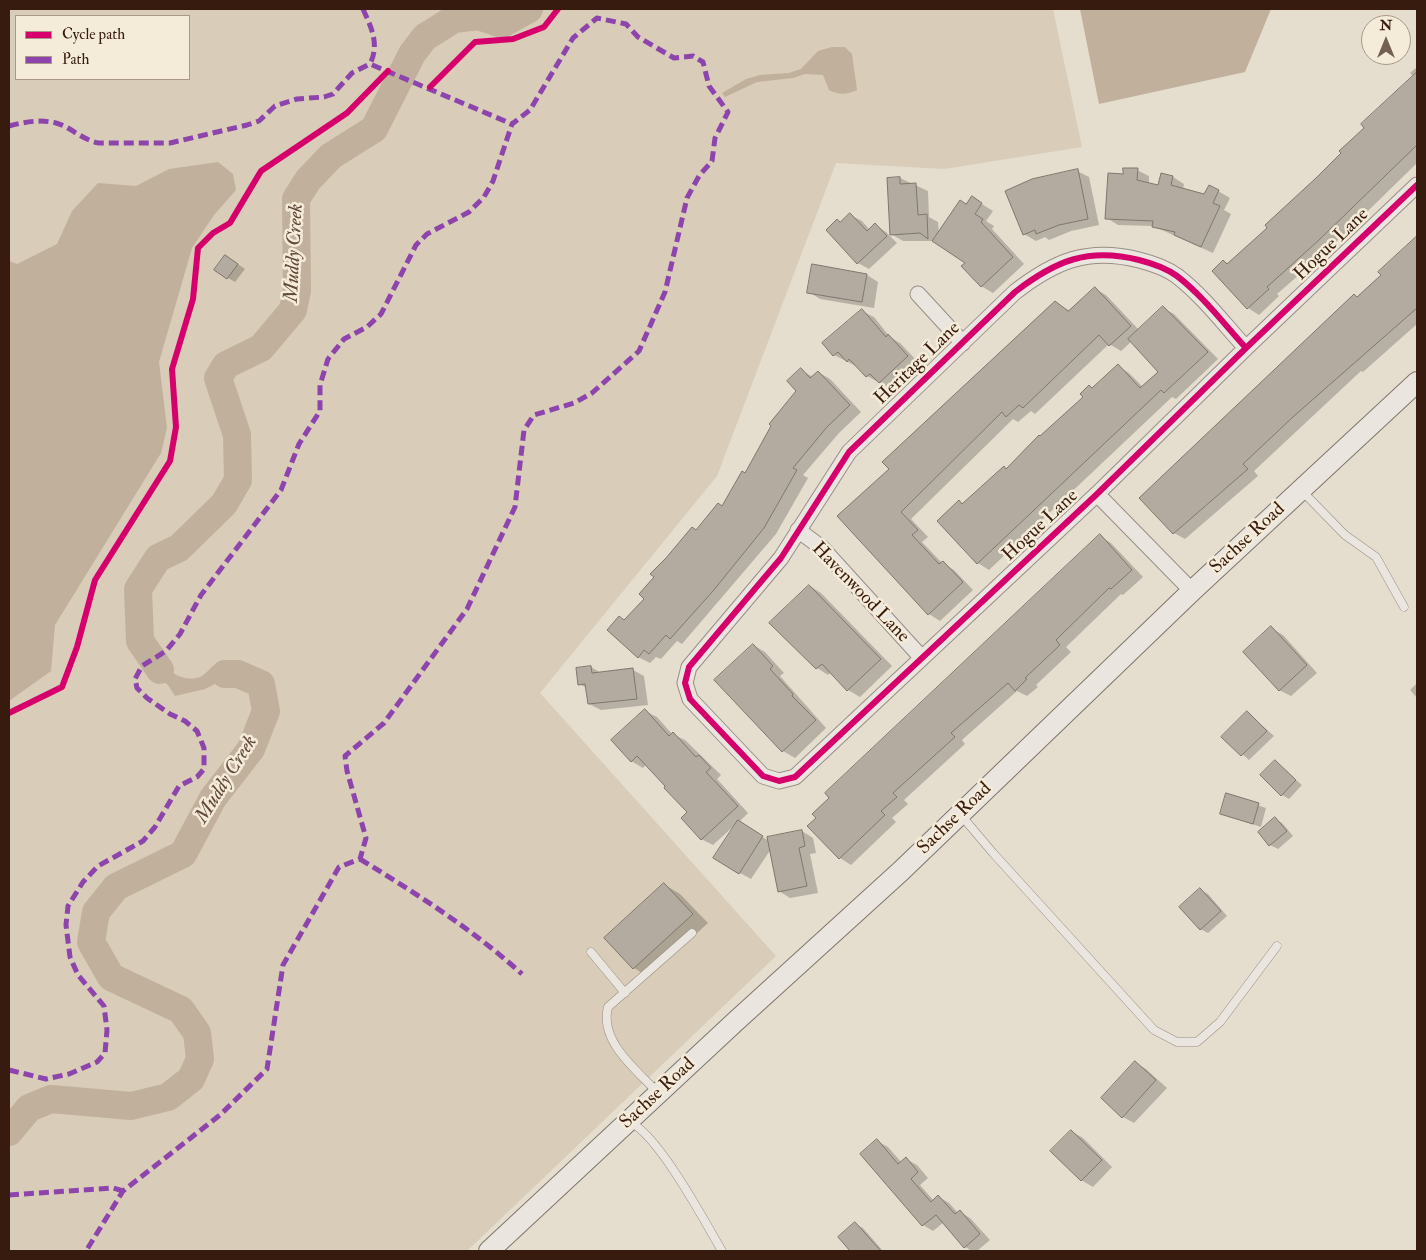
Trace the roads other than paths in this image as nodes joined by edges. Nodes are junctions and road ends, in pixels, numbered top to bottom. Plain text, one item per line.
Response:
1 (1417, 185) edge
2 (918, 294) dead end
3 (963, 343) junction
4 (1246, 348) junction
5 (1417, 382) edge
6 (1301, 490) junction
7 (1097, 494) junction
8 (798, 530) junction
9 (1192, 591) junction
10 (1404, 607) dead end
11 (921, 657) junction
12 (685, 683) joint
13 (960, 814) junction
14 (692, 933) dead end
15 (1277, 946) dead end
16 (591, 952) dead end
17 (625, 992) junction
18 (658, 1093) junction
19 (628, 1121) junction
20 (489, 1251) edge
21 (722, 1251) edge

1 - 4 street, Hogue Lane
2 - 3 street
3 - 4 street, Heritage Lane
3 - 8 street, Heritage Lane
4 - 7 street, Hogue Lane
5 - 6 main road, Sachse Road
6 - 9 main road, Sachse Road
6 - 10 lane
7 - 9 street
7 - 11 street, Hogue Lane
8 - 11 street, Havenwood Lane
8 - 12 street, Heritage Lane
9 - 13 main road, Sachse Road
11 - 12 street, Hogue Lane
13 - 15 lane
13 - 18 main road, Sachse Road
14 - 17 lane
16 - 17 lane
17 - 18 lane
18 - 19 main road, Sachse Road
19 - 20 main road, Sachse Road
19 - 21 lane

